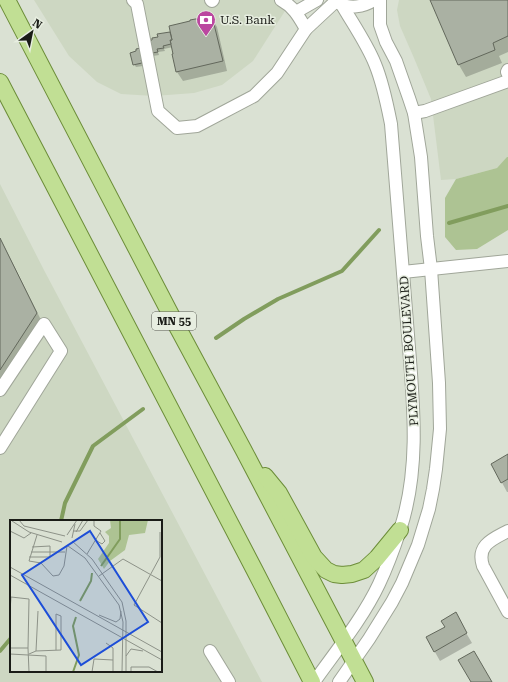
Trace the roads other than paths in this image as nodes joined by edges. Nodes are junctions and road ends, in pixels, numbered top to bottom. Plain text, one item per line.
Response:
1 (7, 0) edge
2 (133, 0) edge
3 (281, 0) edge
4 (317, 0) edge
5 (374, 0) edge
6 (380, 0) edge
7 (337, 2) edge
8 (296, 12) junction
9 (306, 29) junction
10 (508, 70) edge
11 (508, 74) edge
12 (508, 80) edge
13 (0, 82) edge
14 (414, 113) junction
15 (508, 261) edge
16 (431, 269) junction
17 (403, 272) junction
18 (0, 390) edge
19 (0, 448) edge
20 (243, 449) junction
21 (400, 530) junction
22 (508, 531) edge
23 (508, 612) edge
24 (343, 641) junction
25 (210, 651) dead end
26 (354, 660) junction
27 (229, 682) edge
28 (313, 682) edge
29 (339, 682) edge
30 (365, 682) edge

1 - 20 main road, MN 55
2 - 9 street
3 - 8 street
4 - 8 street
5 - 7 street
6 - 14 street
7 - 9 street
7 - 17 street, PLYMOUTH BOULEVARD
8 - 9 street
10 - 11 street
12 - 14 street
13 - 28 main road
14 - 16 street
15 - 16 street
16 - 17 street
16 - 26 street
17 - 21 street, PLYMOUTH BOULEVARD
18 - 19 street
20 - 21 main road
20 - 24 main road, MN 55
21 - 24 street, PLYMOUTH BOULEVARD
22 - 23 street
24 - 26 main road, MN 55
24 - 28 street, PLYMOUTH BOULEVARD
25 - 27 street
26 - 29 street
26 - 30 main road, MN 55

